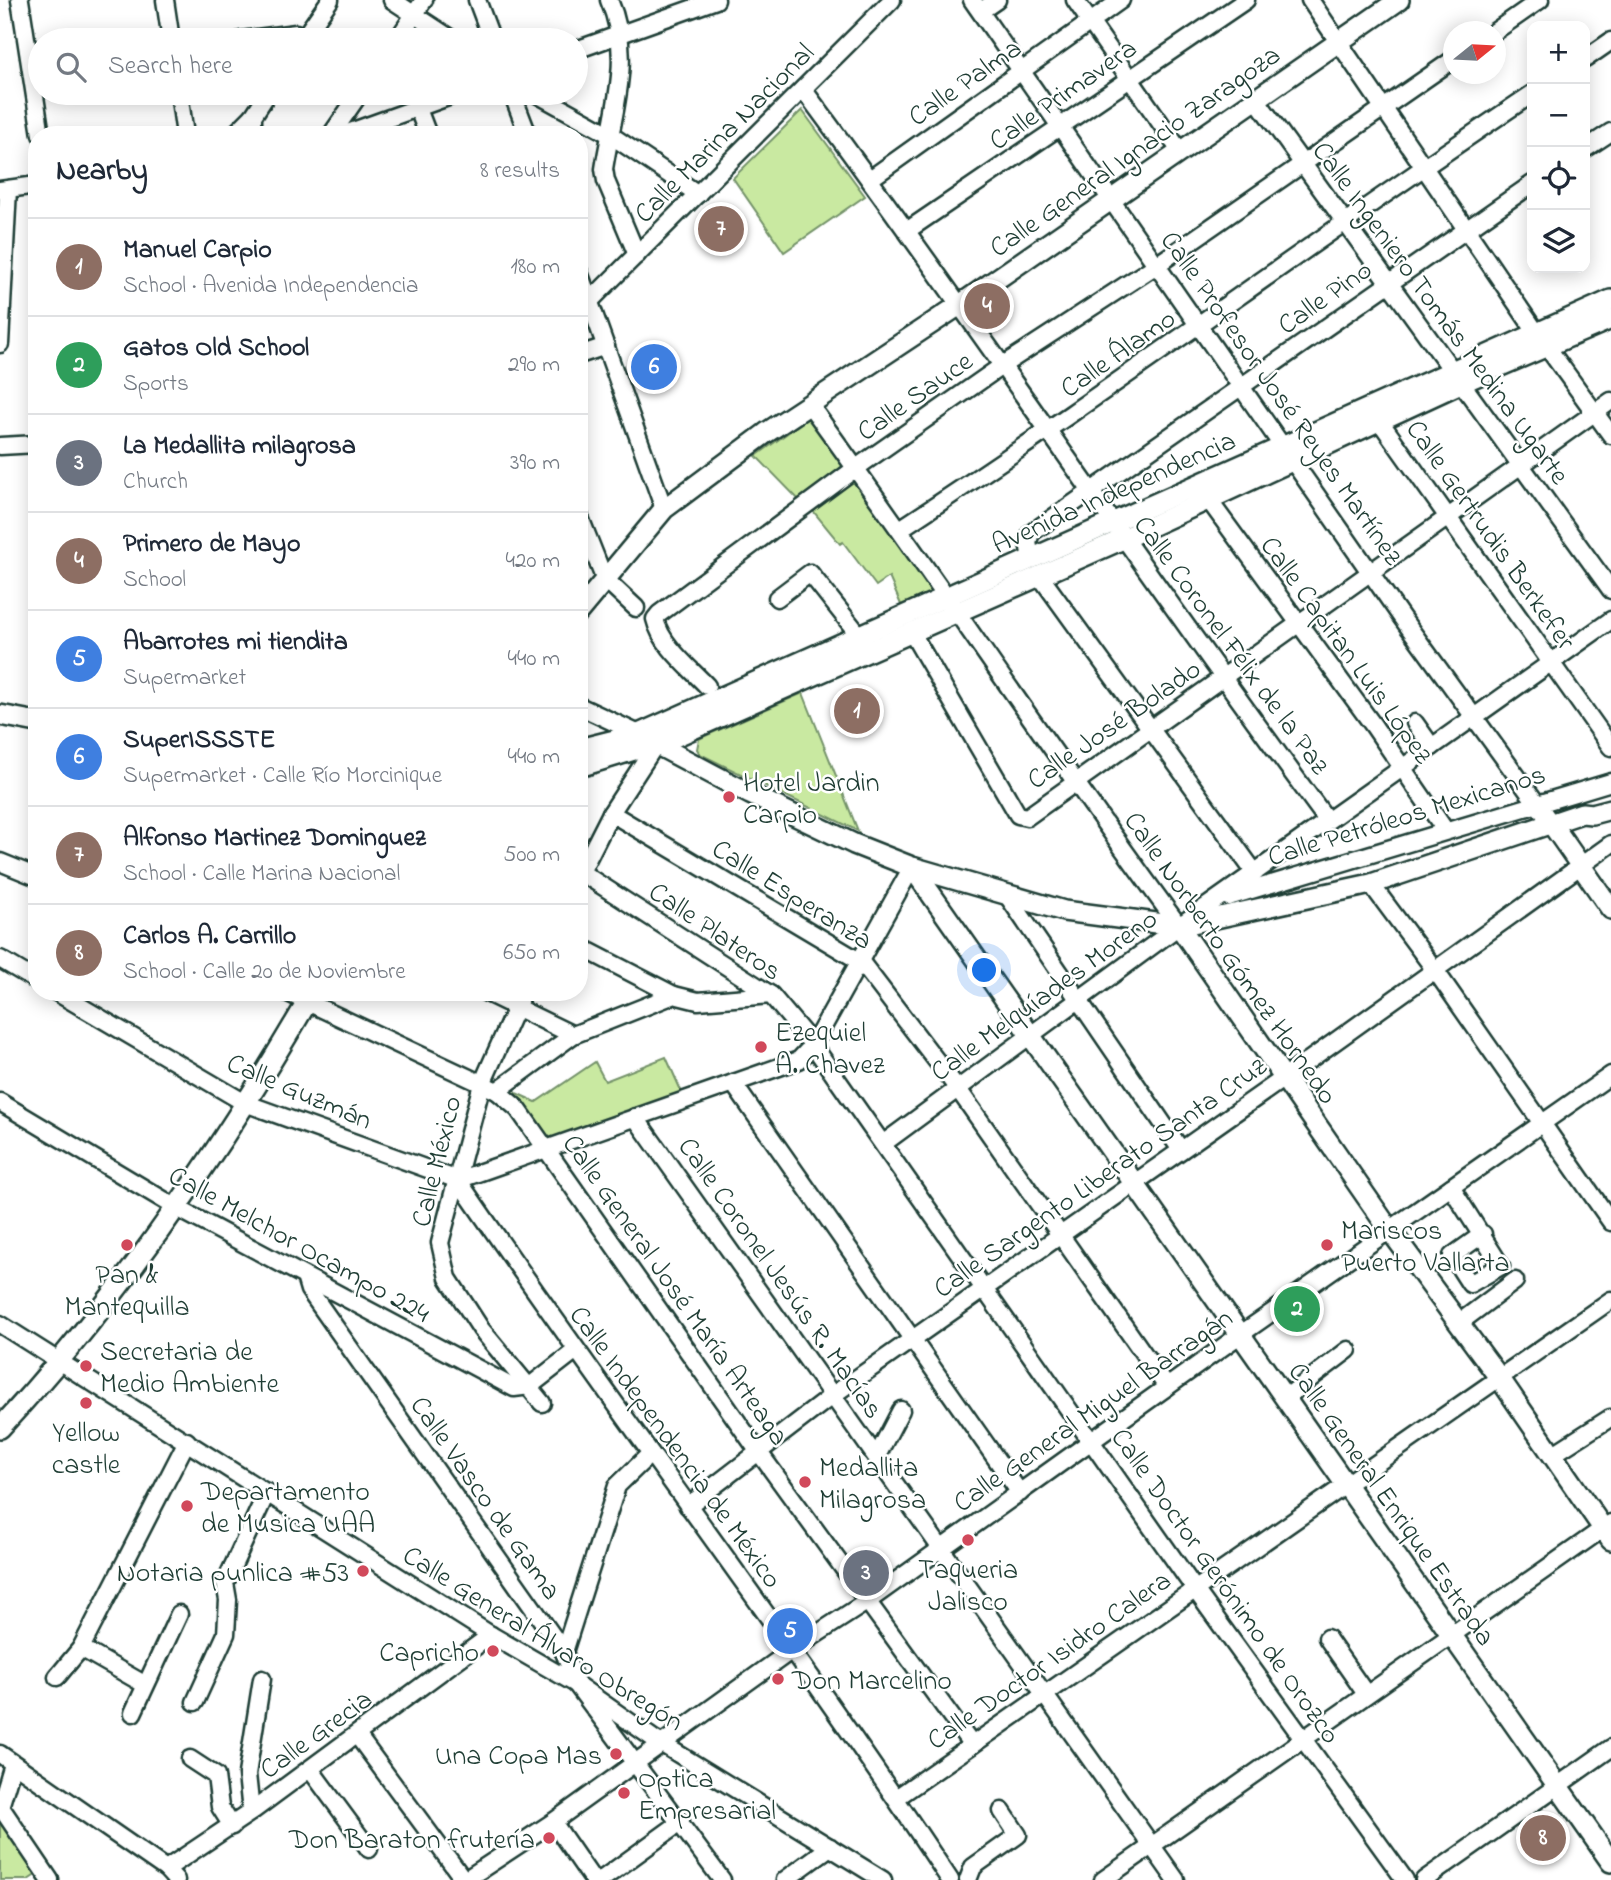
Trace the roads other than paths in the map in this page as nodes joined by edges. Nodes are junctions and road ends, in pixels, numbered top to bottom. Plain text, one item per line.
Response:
1 (20, 0) edge
2 (165, 0) edge
3 (318, 0) edge
4 (330, 0) edge
5 (392, 0) edge
6 (424, 0) edge
7 (477, 0) edge
8 (609, 0) edge
9 (716, 0) edge
10 (997, 0) edge
11 (1075, 0) edge
12 (1121, 0) edge
13 (1246, 0) edge
14 (1310, 0) edge
15 (1399, 0) edge
16 (1540, 0) edge
17 (884, 2) edge
18 (976, 6) edge
19 (415, 14) junction
20 (1091, 22) junction
21 (1506, 24) edge
22 (169, 28) edge
23 (303, 28) edge
24 (306, 28) edge
25 (405, 28) edge
26 (435, 28) edge
27 (488, 28) edge
28 (621, 34) junction
29 (1611, 41) edge
30 (1339, 42) junction
31 (588, 46) edge
32 (28, 51) edge
33 (1590, 56) edge
34 (1443, 66) edge
35 (1023, 71) junction
36 (1129, 77) junction
37 (803, 89) junction
38 (1527, 97) edge
39 (1256, 99) junction
40 (36, 105) edge
41 (181, 105) edge
42 (255, 105) edge
43 (261, 105) edge
44 (352, 105) edge
45 (405, 105) edge
46 (417, 105) edge
47 (517, 105) edge
48 (557, 105) edge
49 (1382, 107) junction
50 (1062, 125) junction
51 (40, 126) edge
52 (184, 126) edge
53 (247, 126) edge
54 (248, 126) edge
55 (337, 126) edge
56 (361, 126) edge
57 (425, 126) edge
58 (525, 126) edge
59 (1611, 131) edge
60 (609, 134) junction
61 (1588, 147) edge
62 (1180, 151) junction
63 (1301, 164) junction
64 (1422, 167) junction
65 (870, 179) junction
66 (28, 186) edge
67 (1527, 187) edge
68 (4, 190) edge
69 (698, 194) junction
70 (1113, 199) junction
71 (1343, 222) junction
72 (908, 230) junction
73 (1465, 230) junction
74 (636, 255) junction
75 (1158, 264) junction
76 (1388, 282) junction
77 (588, 296) edge
78 (1611, 300) edge
79 (590, 301) junction
80 (961, 304) junction
81 (1611, 319) edge
82 (1200, 326) junction
83 (1541, 339) junction
84 (0, 344) edge
85 (606, 346) junction
86 (588, 352) edge
87 (1003, 365) junction
88 (1458, 376) junction
89 (1241, 387) junction
90 (1611, 401) edge
91 (809, 404) junction
92 (1595, 413) junction
93 (1378, 420) junction
94 (1049, 432) junction
95 (1611, 435) edge
96 (28, 444) edge
97 (0, 446) edge
98 (1287, 453) junction
99 (1522, 467) junction
100 (856, 468) junction
101 (1091, 489) junction
102 (1208, 499) junction
103 (664, 509) junction
104 (1449, 518) junction
105 (900, 529) junction
106 (1118, 531) junction
107 (588, 538) edge
108 (1035, 567) junction
109 (1370, 572) junction
110 (604, 578) junction
111 (1611, 590) edge
112 (777, 598) dead end
113 (588, 599) edge
114 (950, 604) junction
115 (636, 608) dead end
116 (1611, 620) edge
117 (1297, 623) junction
118 (912, 633) junction
119 (859, 635) junction
120 (1550, 660) junction
121 (1222, 678) junction
122 (707, 686) dead end
123 (588, 710) edge
124 (0, 715) edge
125 (1476, 718) junction
126 (28, 720) edge
127 (1415, 723) dead end
128 (1149, 730) junction
129 (648, 739) junction
130 (1432, 747) junction
131 (1611, 747) edge
132 (588, 748) edge
133 (588, 763) edge
134 (1403, 768) junction
135 (1611, 782) edge
136 (1073, 783) junction
137 (1538, 802) junction
138 (1611, 809) edge
139 (611, 813) junction
140 (1327, 820) junction
141 (1553, 828) junction
142 (1445, 830) junction
143 (1611, 844) edge
144 (588, 858) edge
145 (0, 862) edge
146 (1580, 866) junction
147 (912, 867) junction
148 (28, 873) edge
149 (1255, 873) junction
150 (588, 878) edge
151 (1371, 884) junction
152 (1007, 895) junction
153 (1217, 901) junction
154 (1611, 909) edge
155 (1179, 926) junction
156 (588, 951) edge
157 (0, 960) edge
158 (862, 962) junction
159 (1435, 970) junction
160 (28, 976) edge
161 (674, 995) junction
162 (771, 995) junction
163 (71, 1001) edge
164 (308, 1001) edge
165 (318, 1001) edge
166 (519, 1001) edge
167 (521, 1001) edge
168 (1080, 1001) junction
169 (573, 1035) junction
170 (1031, 1036) junction
171 (813, 1045) junction
172 (1611, 1075) edge
173 (1284, 1078) junction
174 (733, 1083) junction
175 (489, 1088) junction
176 (958, 1090) junction
177 (0, 1102) edge
178 (245, 1103) junction
179 (635, 1117) junction
180 (1541, 1123) junction
181 (884, 1143) junction
182 (547, 1148) junction
183 (1181, 1150) junction
184 (458, 1180) junction
185 (1135, 1184) junction
186 (1451, 1187) junction
187 (177, 1208) junction
188 (1611, 1222) edge
189 (1390, 1231) junction
190 (1483, 1234) dead end
191 (1060, 1236) junction
192 (306, 1280) junction
193 (1515, 1281) dead end
194 (985, 1289) junction
195 (1611, 1300) edge
196 (0, 1324) edge
197 (1459, 1324) junction
198 (1241, 1334) junction
199 (911, 1341) junction
200 (1348, 1350) dead end
201 (575, 1351) junction
202 (61, 1362) junction
203 (1498, 1376) junction
204 (530, 1386) junction
205 (1167, 1387) junction
206 (834, 1395) junction
207 (1285, 1398) junction
208 (542, 1403) dead end
209 (901, 1410) dead end
210 (1610, 1418) edge
211 (0, 1428) edge
212 (1092, 1440) junction
213 (187, 1441) junction
214 (758, 1451) junction
215 (650, 1454) junction
216 (1552, 1455) junction
217 (877, 1456) junction
218 (1346, 1484) junction
219 (267, 1492) junction
220 (1020, 1493) junction
221 (688, 1506) junction
222 (1608, 1530) edge
223 (942, 1548) junction
224 (1194, 1588) junction
225 (869, 1601) junction
226 (179, 1614) dead end
227 (491, 1635) junction
228 (1452, 1636) junction
229 (1327, 1638) dead end
230 (81, 1648) junction
231 (792, 1650) junction
232 (564, 1652) junction
233 (57, 1677) dead end
234 (262, 1679) dead end
235 (144, 1684) junction
236 (576, 1684) junction
237 (1044, 1693) junction
238 (1366, 1694) junction
239 (195, 1702) dead end
240 (133, 1713) dead end
241 (358, 1735) junction
242 (1303, 1739) junction
243 (662, 1742) junction
244 (972, 1745) junction
245 (1611, 1748) edge
246 (7, 1759) edge
247 (190, 1759) dead end
248 (636, 1761) junction
249 (310, 1769) junction
250 (1557, 1785) junction
251 (896, 1798) junction
252 (0, 1807) edge
253 (1002, 1811) dead end
254 (251, 1812) junction
255 (553, 1822) junction
256 (681, 1822) junction
257 (232, 1826) junction
258 (1152, 1846) junction
259 (830, 1847) junction
260 (369, 1849) dead end
261 (1611, 1862) edge
262 (171, 1874) edge
263 (971, 1874) edge
264 (50, 1880) edge
265 (464, 1880) edge
266 (593, 1880) edge
267 (601, 1880) edge
268 (722, 1880) edge
269 (785, 1880) edge
270 (883, 1880) edge
271 (950, 1880) edge
272 (959, 1880) edge
273 (1103, 1880) edge
274 (1176, 1880) edge
275 (1405, 1880) edge
276 (1424, 1880) edge

1 - 32 street
2 - 22 street
3 - 23 street
4 - 24 street
5 - 19 street
6 - 19 street
7 - 27 street
8 - 28 street
9 - 28 street
10 - 18 street
11 - 20 street
12 - 20 street, Calle Palma
13 - 36 street, Calle Primavera
14 - 30 street
15 - 30 main road, Calle General Ignacio Zaragoza
16 - 21 street
17 - 37 street, Calle Marina Nacional
18 - 35 street, Calle Profesor José Reyes Martínez
19 - 25 street
19 - 26 street
20 - 35 street, Calle Palma
20 - 36 street
28 - 31 street
28 - 60 street
29 - 33 street
30 - 39 main road, Calle General Ignacio Zaragoza
30 - 49 street
34 - 49 street, Calle Sauce
35 - 50 street, Calle Profesor José Reyes Martínez
35 - 65 street, Calle Palma
36 - 50 street, Calle Primavera
36 - 62 street
37 - 65 street, Calle Coronel Félix de la Paz
37 - 69 street, Calle Marina Nacional
38 - 64 street, Calle Álamo
39 - 62 main road, Calle General Ignacio Zaragoza
39 - 63 street, Calle Ingeniero Tomás Medina Ugarte
40 - 51 street
41 - 52 street
42 - 53 street
43 - 54 street
44 - 55 street
45 - 56 street
46 - 57 street
47 - 58 street
48 - 60 street
49 - 63 street, Calle Sauce
49 - 64 street
50 - 70 street, Calle Profesor José Reyes Martínez
50 - 72 street, Calle Primavera
59 - 61 street
60 - 69 street
60 - 74 street
62 - 70 main road, Calle General Ignacio Zaragoza
63 - 71 street, Calle Ingeniero Tomás Medina Ugarte
63 - 75 street, Calle Sauce
64 - 71 street, Calle Álamo
64 - 73 street
65 - 72 street, Calle Coronel Félix de la Paz
66 - 68 street
67 - 73 street, Calle Pino
68 - 84 street
69 - 74 street, Calle Marina Nacional
70 - 75 street, Calle Profesor José Reyes Martínez
70 - 80 main road, Calle General Ignacio Zaragoza
71 - 76 street, Calle Ingeniero Tomás Medina Ugarte
71 - 82 street, Calle Álamo
72 - 80 street, Calle Coronel Félix de la Paz
73 - 76 street, Calle Pino
73 - 83 street
74 - 79 street, Calle Marina Nacional
75 - 82 street, Calle Profesor José Reyes Martínez
75 - 87 street, Calle Sauce
76 - 88 street, Calle Ingeniero Tomás Medina Ugarte
76 - 89 street, Calle Pino
77 - 79 street
78 - 83 main road, Avenida Independencia
79 - 85 street
80 - 87 street, Calle Coronel Félix de la Paz
80 - 91 main road, Calle General Ignacio Zaragoza
81 - 83 main road, Avenida Independencia
82 - 89 street, Calle Profesor José Reyes Martínez
82 - 94 street, Calle Álamo
83 - 88 main road, Avenida Independencia
83 - 92 street
85 - 86 street
85 - 103 street
87 - 94 street, Calle Coronel Félix de la Paz
87 - 100 street, Calle Sauce
88 - 93 main road, Avenida Independencia
88 - 98 main road, Avenida Independencia
88 - 99 street, Calle Ingeniero Tomás Medina Ugarte
89 - 98 street, Calle Profesor José Reyes Martínez
89 - 101 street, Calle Pino
90 - 92 street, Calle José Bolado
91 - 100 street, Calle Norberto Gómez Hornedo
91 - 103 main road, Calle General Ignacio Zaragoza
92 - 95 street
92 - 99 street, Calle José Bolado
93 - 98 main road, Avenida Independencia
93 - 104 street, Calle Gertrudis Berkefer
94 - 101 street, Calle Coronel Félix de la Paz
94 - 105 street, Calle Álamo
96 - 97 street
98 - 102 main road, Avenida Independencia
98 - 106 main road, Avenida Independencia
98 - 109 street, Calle Profesor José Reyes Martínez
99 - 104 street, Calle José Bolado
99 - 111 street, Calle Ingeniero Tomás Medina Ugarte
100 - 105 street, Calle Norberto Gómez Hornedo
100 - 122 street, Calle Sauce
101 - 106 street, Calle Coronel Félix de la Paz
101 - 108 street, Calle Pino
102 - 106 main road, Avenida Independencia
102 - 117 street, Calle Capitan Luis López
103 - 110 main road, Calle General Ignacio Zaragoza
104 - 109 street, Calle José Bolado
104 - 120 street, Calle Gertrudis Berkefer
105 - 114 street, Calle Norberto Gómez Hornedo
106 - 108 main road, Avenida Independencia
106 - 121 street, Calle Coronel Félix de la Paz
107 - 110 street
108 - 114 main road, Avenida Independencia
108 - 128 street
109 - 117 street, Calle José Bolado
109 - 125 street, Calle Profesor José Reyes Martínez
110 - 113 main road, Calle General Ignacio Zaragoza
110 - 115 street
112 - 119 street
114 - 118 main road, Avenida Independencia
114 - 119 main road, Avenida Independencia
114 - 136 street, Calle Norberto Gómez Hornedo
116 - 120 street, Calle Melquíades Moreno
117 - 121 street, Calle José Bolado
117 - 134 street, Calle Capitan Luis López
118 - 129 main road, Avenida Independencia
118 - 136 street, Calle José Bolado
119 - 129 main road, Avenida Independencia
120 - 125 street, Calle Melquíades Moreno
120 - 131 street, Calle Gertrudis Berkefer
121 - 128 street, Calle José Bolado
121 - 140 street, Calle Coronel Félix de la Paz
123 - 129 street, Calle Petróleos Mexicanos
124 - 126 main road
125 - 130 street, Calle Melquíades Moreno
125 - 137 street, Calle Profesor José Reyes Martínez
127 - 130 street
128 - 136 street, Calle José Bolado
128 - 149 street
129 - 132 main road
129 - 133 main road
129 - 139 street
129 - 147 main road, Calle Petróleos Mexicanos
130 - 134 street, Calle Melquíades Moreno
134 - 140 street, Calle Melquíades Moreno
134 - 142 street, Calle Capitan Luis López
135 - 137 street, Calle Petróleos Mexicanos
136 - 155 street, Calle Norberto Gómez Hornedo
137 - 141 street, Calle Profesor José Reyes Martínez
137 - 142 street, Calle Petróleos Mexicanos
138 - 141 main road, Calle Petróleos Mexicanos
139 - 144 street
139 - 158 street, Calle Esperanza
140 - 149 street, Calle Melquíades Moreno
141 - 146 main road, Calle Profesor José Reyes Martínez
141 - 151 main road, Calle Petróleos Mexicanos
142 - 153 street, Calle Petróleos Mexicanos
143 - 146 street, Calle Sargento Liberato Santa Cruz
145 - 148 street
146 - 154 main road, Calle Profesor José Reyes Martínez
146 - 159 street, Calle Sargento Liberato Santa Cruz
147 - 152 main road, Calle Petróleos Mexicanos
147 - 158 street
147 - 170 main road, Calle General Enrique Estrada
149 - 153 street, Calle Melquíades Moreno
150 - 162 street, Calle Plateros
151 - 155 main road, Calle Petróleos Mexicanos
151 - 159 street
152 - 155 main road, Calle Petróleos Mexicanos
152 - 168 street
153 - 155 street, Calle Melquíades Moreno
155 - 168 street, Calle Melquíades Moreno
155 - 173 main road, Calle Norberto Gómez Hornedo
156 - 161 street
157 - 160 street
158 - 171 street
158 - 176 street, Calle Esperanza
159 - 173 street, Calle Sargento Liberato Santa Cruz
159 - 180 street
161 - 162 street
161 - 169 street
162 - 171 street, Calle Plateros
163 - 178 street, Calle Guzmán
164 - 178 main road
165 - 175 street, Calle General José María Arteaga
166 - 175 street, Calle México
167 - 169 street
168 - 170 street, Calle Melquíades Moreno
168 - 183 street
169 - 175 street
170 - 176 street, Calle Melquíades Moreno
170 - 185 main road, Calle General Enrique Estrada
171 - 174 street
171 - 181 street, Calle Doctor Gerónimo de Orozco
172 - 180 street, Calle General Miguel Barragán
173 - 183 street, Calle Sargento Liberato Santa Cruz
173 - 189 main road, Calle Norberto Gómez Hornedo
174 - 179 street
174 - 199 street
175 - 182 street, Calle General José María Arteaga
175 - 184 street, Calle México
176 - 181 street, Calle Melquíades Moreno
176 - 191 street, Calle Esperanza
177 - 187 street, Calle Melchor Ocampo 224
178 - 184 street, Calle Guzmán
178 - 187 main road
179 - 182 street
179 - 206 street, Calle Coronel Jesús R. Macías
180 - 186 street, Calle General Miguel Barragán
180 - 188 street
181 - 194 street, Calle Doctor Gerónimo de Orozco
182 - 184 street
182 - 214 street, Calle General José María Arteaga
183 - 185 street, Calle Sargento Liberato Santa Cruz
184 - 201 street, Calle Independencia de México
184 - 204 street, Calle México
185 - 191 street, Calle Sargento Liberato Santa Cruz
185 - 198 main road, Calle General Enrique Estrada
186 - 189 street, Calle General Miguel Barragán
186 - 190 street
187 - 192 street, Calle Melchor Ocampo 224
187 - 202 main road
189 - 197 main road, Calle Norberto Gómez Hornedo
189 - 198 street, Calle General Miguel Barragán
191 - 194 street, Calle Sargento Liberato Santa Cruz
191 - 205 street, Calle Esperanza
192 - 204 street, Calle Melchor Ocampo 224
192 - 232 street, Calle Vasco de Gama
193 - 197 street
194 - 199 street, Calle Sargento Liberato Santa Cruz
194 - 212 street, Calle Doctor Gerónimo de Orozco
195 - 203 street, Calle Doctor Isidro Calera
196 - 202 street, Calle General Álvaro Obregón
197 - 203 main road, Calle Norberto Gómez Hornedo
198 - 205 street, Calle General Miguel Barragán
198 - 207 main road, Calle General Enrique Estrada
199 - 206 street, Calle Sargento Liberato Santa Cruz
199 - 220 street
200 - 207 street
201 - 204 street
201 - 215 street, Calle Independencia de México
202 - 211 main road
202 - 213 street, Calle General Álvaro Obregón
203 - 216 main road, Calle Norberto Gómez Hornedo
203 - 218 street, Calle Doctor Isidro Calera
204 - 208 street, Calle México
205 - 212 street, Calle General Miguel Barragán
206 - 214 street, Calle Sargento Liberato Santa Cruz
206 - 217 street, Calle Coronel Jesús R. Macías
207 - 218 main road, Calle General Enrique Estrada
209 - 217 street
210 - 216 street
212 - 220 street, Calle General Miguel Barragán
212 - 224 street, Calle Doctor Gerónimo de Orozco
213 - 219 street, Calle General Álvaro Obregón
213 - 230 street
214 - 221 street, Calle Sargento Liberato Santa Cruz
214 - 225 street, Calle General José María Arteaga
215 - 221 street, Calle Independencia de México
215 - 232 street
216 - 222 main road, Calle Norberto Gómez Hornedo
217 - 223 street, Calle Coronel Jesús R. Macías
218 - 224 street, Calle Doctor Isidro Calera
218 - 228 main road, Calle General Enrique Estrada
219 - 227 street, Calle General Álvaro Obregón
219 - 239 street
220 - 223 street, Calle General Miguel Barragán
221 - 231 street, Calle Independencia de México
222 - 228 street
223 - 225 street, Calle General Miguel Barragán
223 - 237 street, Calle Coronel Jesús R. Macías
224 - 237 street, Calle Doctor Isidro Calera
224 - 242 street, Calle Doctor Gerónimo de Orozco
225 - 231 street, Calle General Miguel Barragán
225 - 244 street, Calle General José María Arteaga
226 - 235 street
227 - 236 street, Calle General Álvaro Obregón
227 - 241 street, Calle Grecia
228 - 238 street
228 - 250 main road, Calle General Enrique Estrada
229 - 238 street
230 - 233 street
230 - 235 street
231 - 243 street, Calle General Miguel Barragán
231 - 251 street, Calle Independencia de México
232 - 236 street, Calle Vasco de Gama
234 - 254 street
235 - 240 street
236 - 243 street, Calle General Álvaro Obregón
236 - 248 street, Calle Vasco de Gama
237 - 244 street, Calle Doctor Isidro Calera
237 - 258 street, Calle Coronel Jesús R. Macías
238 - 242 street
241 - 249 street, Calle Grecia
241 - 265 street
242 - 258 street
242 - 275 street, Calle Doctor Gerónimo de Orozco
243 - 248 street, Calle General Miguel Barragán
243 - 259 street, Calle General Álvaro Obregón
244 - 251 street, Calle Doctor Isidro Calera
245 - 250 street
246 - 252 street
246 - 262 street
247 - 257 street
248 - 255 street, Calle General Miguel Barragán
248 - 256 street, Calle Vasco de Gama
249 - 254 street, Calle Grecia
249 - 260 street
250 - 261 main road, Calle General Enrique Estrada
250 - 276 street
251 - 271 street, Calle Independencia de México
252 - 264 street
253 - 263 street
254 - 257 street, Calle Grecia
255 - 265 street, Calle General Miguel Barragán
255 - 266 street
256 - 267 street
256 - 268 street, Calle Vasco de Gama
257 - 262 street, Calle Grecia
258 - 273 street
258 - 274 street, Calle Coronel Jesús R. Macías
259 - 269 street
259 - 270 street, Calle General Álvaro Obregón
263 - 272 street

